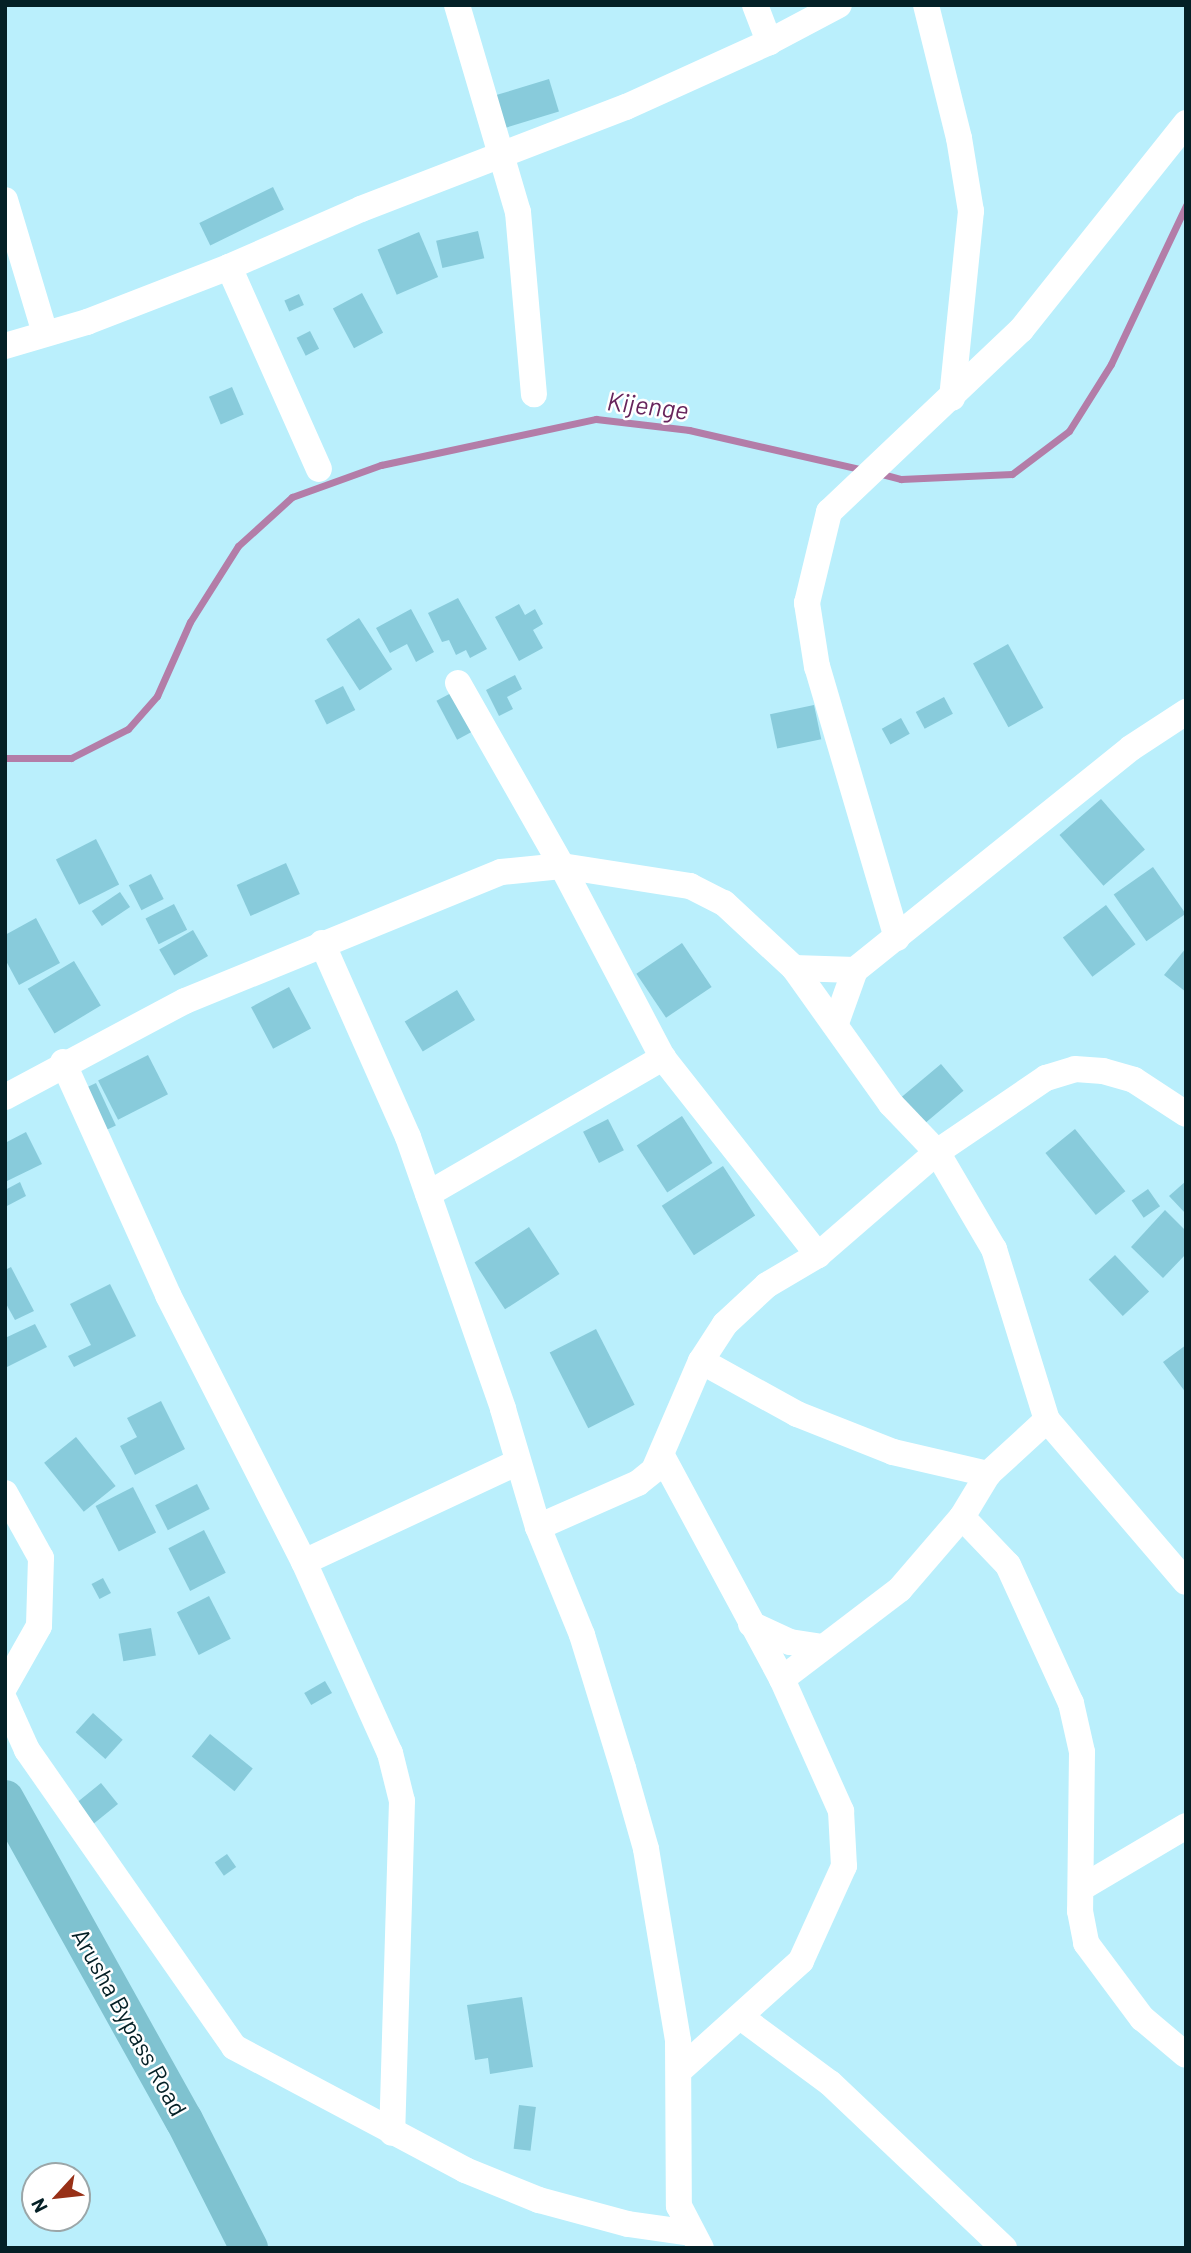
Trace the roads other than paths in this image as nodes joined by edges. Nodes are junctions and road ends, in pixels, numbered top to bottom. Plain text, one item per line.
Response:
1 (457, 5) edge
2 (755, 5) edge
3 (839, 5) edge
4 (926, 5) edge
5 (769, 43) junction
6 (1186, 123) edge
7 (500, 157) junction
8 (5, 200) edge
9 (229, 267) junction
10 (45, 333) junction
11 (5, 346) edge
12 (534, 394) dead end
13 (952, 398) junction
14 (319, 468) dead end
15 (458, 683) dead end
16 (1186, 712) edge
17 (562, 866) junction
18 (897, 938) junction
19 (322, 943) junction
20 (794, 968) junction
21 (855, 970) junction
22 (836, 1023) junction
23 (663, 1058) junction
24 (63, 1062) junction
25 (5, 1097) edge
26 (1186, 1114) edge
27 (937, 1152) junction
28 (428, 1194) junction
29 (818, 1255) junction
30 (701, 1361) junction
31 (1047, 1420) junction
32 (663, 1456) junction
33 (518, 1462) junction
34 (988, 1474) junction
35 (5, 1493) edge
36 (962, 1517) junction
37 (538, 1527) junction
38 (304, 1562) junction
39 (1186, 1582) edge
40 (751, 1624) junction
41 (823, 1647) junction
42 (782, 1679) junction
43 (5, 1686) edge
44 (5, 1702) edge
45 (5, 1799) edge
46 (1186, 1826) edge
47 (1083, 1887) junction
48 (742, 2018) junction
49 (1186, 2055) edge
50 (680, 2070) junction
51 (392, 2133) junction
52 (697, 2241) edge
53 (249, 2248) edge
54 (1004, 2248) edge

1 - 7 street
2 - 5 street
3 - 5 street
4 - 13 street
5 - 7 street
6 - 13 street
7 - 9 street
7 - 12 street
8 - 10 street
9 - 10 street
9 - 14 street
10 - 11 street
13 - 18 street
15 - 17 street
16 - 18 street
17 - 19 street
17 - 20 street
17 - 23 street
18 - 21 street
19 - 24 street
19 - 28 street
20 - 21 street
20 - 22 street
21 - 22 street
22 - 27 street
23 - 28 street
23 - 29 street
24 - 25 street
24 - 38 street
26 - 27 street
27 - 29 street
27 - 31 street
28 - 33 street
29 - 30 street
30 - 32 street
30 - 34 street
31 - 34 street
31 - 39 street
32 - 37 street
32 - 40 street
33 - 37 street
33 - 38 street
34 - 36 street
35 - 43 street
36 - 41 street
36 - 47 street
37 - 50 street
38 - 51 street
40 - 41 street
40 - 42 street
41 - 42 street
42 - 48 street
44 - 51 street
45 - 53 main road, Arusha Bypass Road
46 - 47 street
47 - 49 street
48 - 50 street
48 - 54 street
50 - 52 street
51 - 52 street

